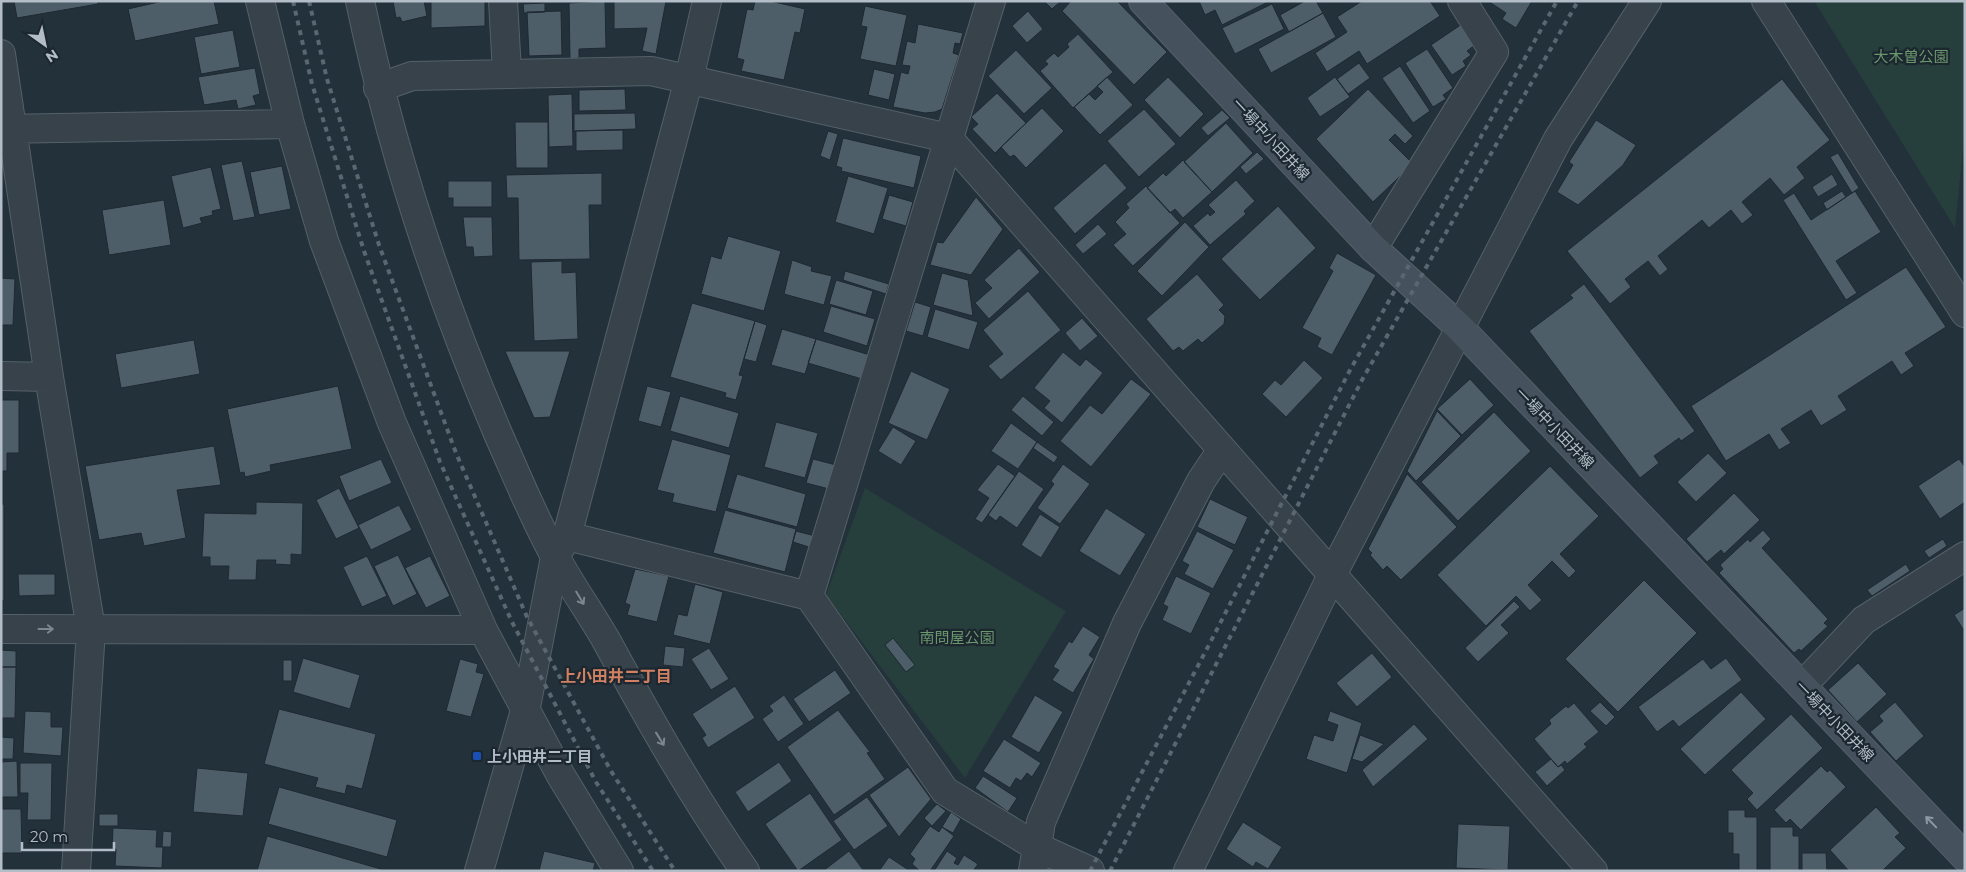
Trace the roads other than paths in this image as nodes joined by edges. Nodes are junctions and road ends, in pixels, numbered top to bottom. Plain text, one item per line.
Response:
1 (260, 1) edge
2 (360, 1) edge
3 (504, 1) edge
4 (707, 1) edge
5 (991, 1) edge
6 (1143, 1) edge
7 (1462, 1) edge
8 (1647, 1) edge
9 (1766, 1) edge
10 (1, 54) edge
11 (507, 72) junction
12 (689, 80) junction
13 (378, 88) junction
14 (290, 124) junction
15 (6, 129) edge
16 (948, 138) junction
17 (1373, 248) junction
18 (1965, 313) edge
19 (1459, 327) junction
20 (1, 376) edge
21 (49, 377) junction
22 (1221, 450) junction
23 (561, 546) junction
24 (1965, 556) edge
25 (1333, 573) junction
26 (809, 596) junction
27 (1, 629) edge
28 (91, 629) junction
29 (483, 630) junction
30 (1802, 686) junction
31 (526, 707) junction
32 (1965, 857) edge
33 (1035, 859) edge
34 (76, 871) edge
35 (479, 871) edge
36 (619, 871) edge
37 (745, 871) edge
38 (1090, 871) edge
39 (1188, 871) edge
40 (1593, 871) edge

1 - 14 street
2 - 13 street
3 - 11 street
4 - 12 street
5 - 16 street
6 - 17 main road, 一場中小田井線
7 - 17 street
8 - 19 street
9 - 18 street
10 - 15 street
11 - 12 street
11 - 13 street
12 - 16 street
12 - 23 street
13 - 23 street
14 - 15 street
14 - 29 street
15 - 21 street
16 - 22 street
16 - 26 street
17 - 19 main road, 一場中小田井線
19 - 25 street
19 - 30 main road, 一場中小田井線
20 - 21 street
21 - 28 street
22 - 25 street
22 - 33 street
23 - 26 street
23 - 31 street
23 -> 37 street
24 - 30 street
25 - 39 street
25 - 40 street
26 - 33 street
27 -> 28 street
28 - 29 street
28 - 34 street
29 - 31 street
32 -> 30 main road, 一場中小田井線
31 - 35 street
31 - 36 street
33 - 38 street

